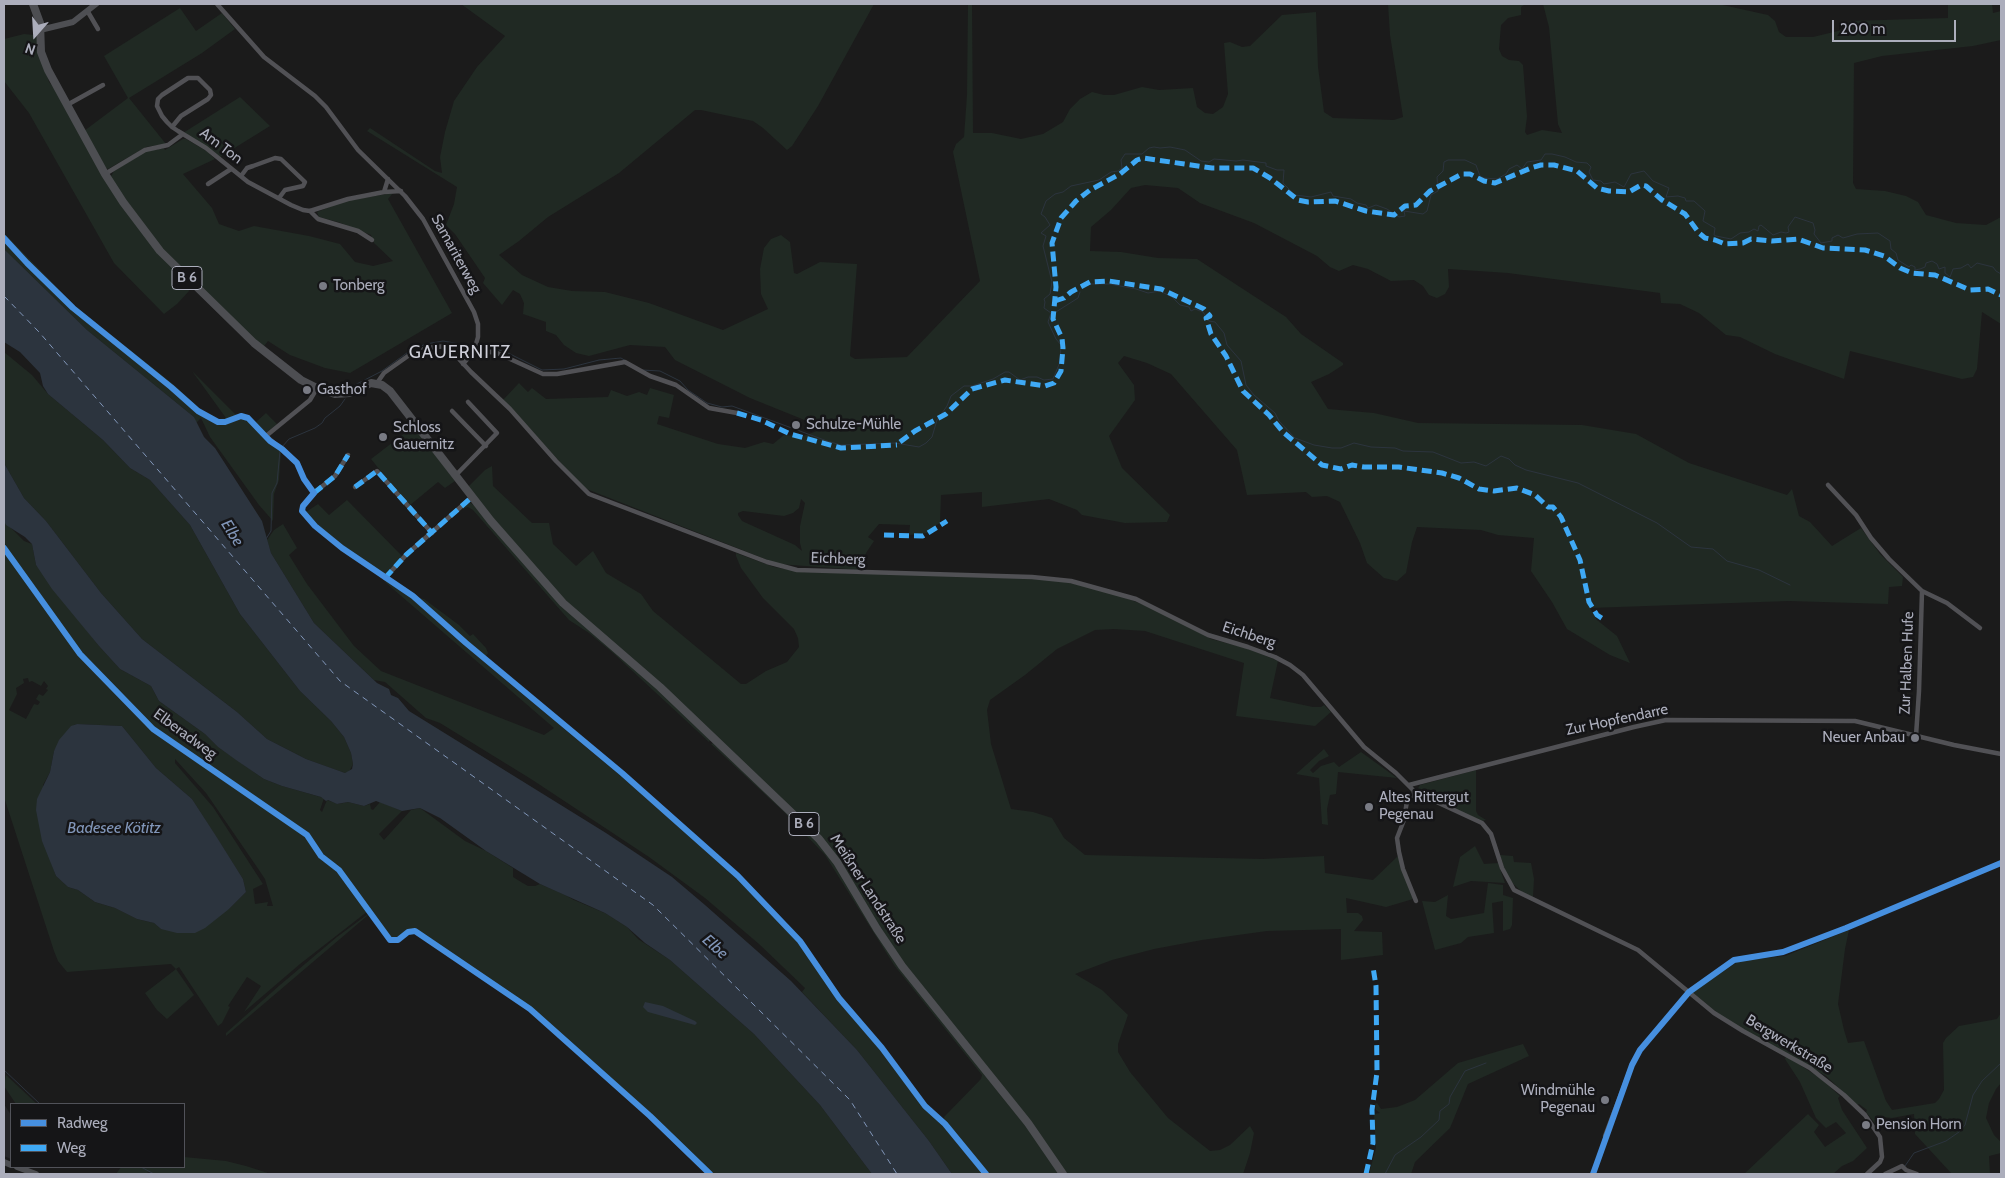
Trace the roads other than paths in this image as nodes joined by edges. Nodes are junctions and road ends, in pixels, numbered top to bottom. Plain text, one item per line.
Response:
1 (33, 4) edge
2 (96, 4) edge
3 (216, 4) edge
4 (88, 12) junction
5 (98, 29) dead end
6 (40, 30) junction
7 (103, 84) dead end
8 (67, 105) junction
9 (172, 126) junction
10 (183, 134) junction
11 (231, 169) junction
12 (105, 174) junction
13 (242, 178) junction
14 (388, 179) junction
15 (208, 184) dead end
16 (400, 191) junction
17 (384, 192) junction
18 (279, 198) junction
19 (310, 211) junction
20 (372, 240) dead end
21 (447, 346) junction
22 (474, 348) junction
23 (463, 364) junction
24 (377, 383) junction
25 (317, 388) junction
26 (468, 402) dead end
27 (452, 411) dead end
28 (737, 413) dead end
29 (486, 446) junction
30 (348, 455) dead end
31 (456, 476) junction
32 (1828, 485) dead end
33 (355, 488) dead end
34 (314, 492) junction
35 (472, 497) junction
36 (302, 511) dead end
37 (432, 533) junction
38 (385, 578) dead end
39 (1922, 592) junction
40 (1980, 628) dead end
41 (1916, 736) junction
42 (2001, 754) edge
43 (1409, 785) junction
44 (1415, 792) junction
45 (1416, 901) dead end
46 (1682, 986) junction
47 (1689, 992) junction
48 (1681, 1000) junction
49 (1605, 1136) dead end
50 (20, 1168) edge
51 (1916, 1173) edge
52 (36, 1174) edge
53 (1063, 1174) edge
54 (1867, 1174) edge
55 (1885, 1174) edge

1 - 6 main road, B 6
2 - 4 street
3 - 14 street, Samariterweg
4 - 5 street
4 - 6 street
6 - 8 main road, B 6
7 - 8 street
8 - 12 main road, B 6
9 - 9 street, Am Ton
9 - 10 street, Am Ton
10 - 11 street, Am Ton
10 - 12 street, Am Ton
11 - 13 street, Am Ton
11 - 15 street
12 - 25 main road, B 6
13 - 18 street, Am Ton
13 - 18 street
14 - 16 street, Samariterweg
14 - 17 street
16 - 17 street
16 - 22 street, Samariterweg
17 - 19 street
18 - 19 street, Am Ton
19 - 20 street, Am Ton
21 - 22 street
21 - 23 street, Eichberg
21 - 24 street
22 - 23 street
22 - 28 street
23 - 43 street, Eichberg
24 - 25 main road, B 6
24 - 31 main road, B 6
25 - 34 street
26 - 29 street
27 - 29 street
29 - 31 street
30 - 34 street
31 - 35 main road, B 6
32 - 39 street, Zur Halben Hufe
33 - 37 street
34 - 36 street
35 - 37 street
35 - 53 main road, Meißner Landstraße / B 6
37 - 38 street
39 - 40 street, Zur Halben Hufe
39 - 41 street, Zur Halben Hufe
41 - 42 street, Zur Hopfendarre
41 - 43 street, Zur Hopfendarre
43 - 44 street
44 - 45 street
44 - 46 street, Bergwerkstraße
46 - 47 street, Bergwerkstraße
46 - 48 street
47 - 48 street
47 - 54 street, Bergwerkstraße
48 - 49 street
50 - 52 street
51 - 55 street

